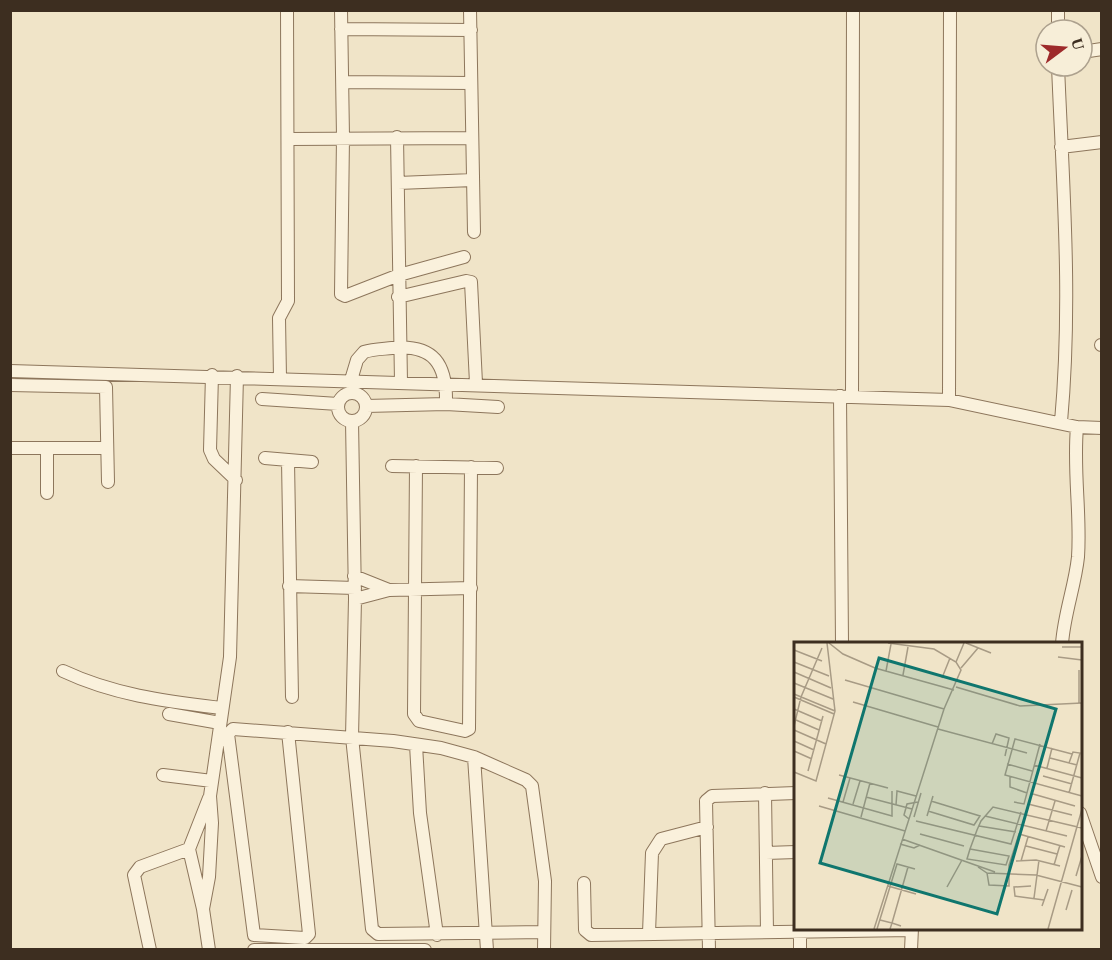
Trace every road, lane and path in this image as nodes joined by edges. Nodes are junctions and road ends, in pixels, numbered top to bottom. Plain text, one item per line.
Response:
1 (286, 10) edge
2 (341, 10) edge
3 (470, 10) edge
4 (853, 10) edge
5 (950, 10) edge
6 (341, 29) junction
7 (471, 30) junction
8 (1059, 78) edge
9 (343, 82) junction
10 (471, 83) junction
11 (343, 137) junction
12 (397, 138) junction
13 (472, 138) junction
14 (289, 139) junction
15 (1101, 142) edge
16 (1062, 147) junction
17 (473, 180) junction
18 (398, 183) junction
19 (474, 232) dead end
20 (464, 256) dead end
21 (399, 287) junction
22 (401, 347) junction
23 (10, 371) edge
24 (106, 373) junction
25 (212, 375) junction
26 (237, 376) junction
27 (280, 378) junction
28 (335, 380) junction
29 (351, 380) junction
30 (373, 381) junction
31 (401, 382) junction
32 (447, 383) junction
33 (476, 383) junction
34 (10, 385) edge
35 (106, 387) junction
36 (846, 397) junction
37 (262, 399) dead end
38 (949, 400) junction
39 (340, 401) junction
40 (364, 402) junction
41 (447, 404) junction
42 (498, 407) dead end
43 (352, 421) junction
44 (1061, 422) junction
45 (1077, 427) junction
46 (1101, 428) edge
47 (10, 448) edge
48 (46, 448) junction
49 (106, 448) junction
50 (265, 458) dead end
51 (288, 461) junction
52 (312, 462) dead end
53 (392, 466) dead end
54 (416, 466) junction
55 (471, 467) junction
56 (497, 468) dead end
57 (236, 480) junction
58 (108, 482) dead end
59 (47, 493) dead end
60 (289, 586) junction
61 (355, 588) junction
62 (471, 588) junction
63 (389, 590) junction
64 (416, 590) junction
65 (843, 642) edge
66 (1062, 642) edge
67 (63, 671) dead end
68 (292, 697) dead end
69 (221, 708) junction
70 (169, 714) dead end
71 (220, 723) junction
72 (352, 728) junction
73 (288, 732) junction
74 (416, 745) junction
75 (474, 757) junction
76 (163, 776) dead end
77 (212, 781) junction
78 (765, 793) junction
79 (794, 793) edge
80 (210, 796) junction
81 (1082, 819) edge
82 (707, 827) junction
83 (189, 849) junction
84 (794, 852) edge
85 (766, 853) junction
86 (1101, 877) edge
87 (584, 883) dead end
88 (203, 909) junction
89 (821, 930) edge
90 (912, 930) edge
91 (544, 932) junction
92 (767, 932) junction
93 (800, 932) junction
94 (649, 933) junction
95 (708, 933) junction
96 (437, 935) junction
97 (486, 935) junction
98 (212, 947) edge
99 (150, 950) edge
100 (254, 950) edge
101 (426, 950) edge
102 (486, 950) edge
103 (544, 950) edge
104 (709, 950) edge
105 (800, 950) edge
106 (911, 950) edge

1 - 14 street
2 - 6 street
3 - 7 street
4 - 36 street
5 - 38 street
6 - 7 street
6 - 9 street
7 - 10 street
8 - 16 street
9 - 10 street
9 - 11 street
10 - 13 street
11 - 12 street
11 - 14 street
11 - 21 street
12 - 13 street
12 - 18 street
13 - 17 street
14 - 27 street
15 - 16 street
16 - 44 street
17 - 18 street
17 - 19 street
18 - 21 street
20 - 21 street
21 - 22 street
21 - 33 street
22 - 29 street
22 - 31 street
22 - 32 street
23 - 24 street
24 - 25 street
24 - 35 street
25 - 26 street
25 - 57 street
26 - 27 street
26 - 57 street
27 - 28 street
28 - 29 street
28 - 39 street
29 - 30 street
30 - 31 street
30 - 40 street
31 - 32 street
32 - 33 street
32 - 41 street
33 - 36 street
34 - 35 street
35 - 49 street
36 - 38 street
36 - 65 street
37 - 39 street
38 - 44 street
39 - 40 street
39 - 43 street
40 - 41 street
40 - 43 street
41 - 42 street
43 - 61 street
44 - 45 street
45 - 46 street
45 - 66 street
47 - 48 street
48 - 49 street
48 - 59 street
49 - 58 street
50 - 51 street
51 - 52 street
51 - 60 street
53 - 54 street
54 - 55 street
54 - 64 street
55 - 56 street
55 - 62 street
57 - 69 street
60 - 61 street
60 - 68 street
61 - 63 street
61 - 63 street
61 - 72 street
62 - 64 street
62 - 64 street
63 - 64 street
67 - 69 street
69 - 71 street
70 - 71 street
71 - 77 street
72 - 73 street
72 - 74 street
72 - 96 street
73 - 73 street
74 - 75 street
74 - 96 street
75 - 91 street
75 - 97 street
76 - 77 street
77 - 80 street
78 - 79 street
78 - 82 street
78 - 85 street
80 - 83 street
80 - 88 street
81 - 86 street
82 - 94 street
82 - 95 street
83 - 88 street
83 - 99 street
84 - 85 street
85 - 92 street
87 - 94 street
88 - 98 street
89 - 93 street
90 - 106 street
91 - 97 street
91 - 103 street
92 - 93 street
92 - 95 street
93 - 105 street
94 - 95 street
95 - 104 street
96 - 97 street
97 - 102 street
100 - 101 street

